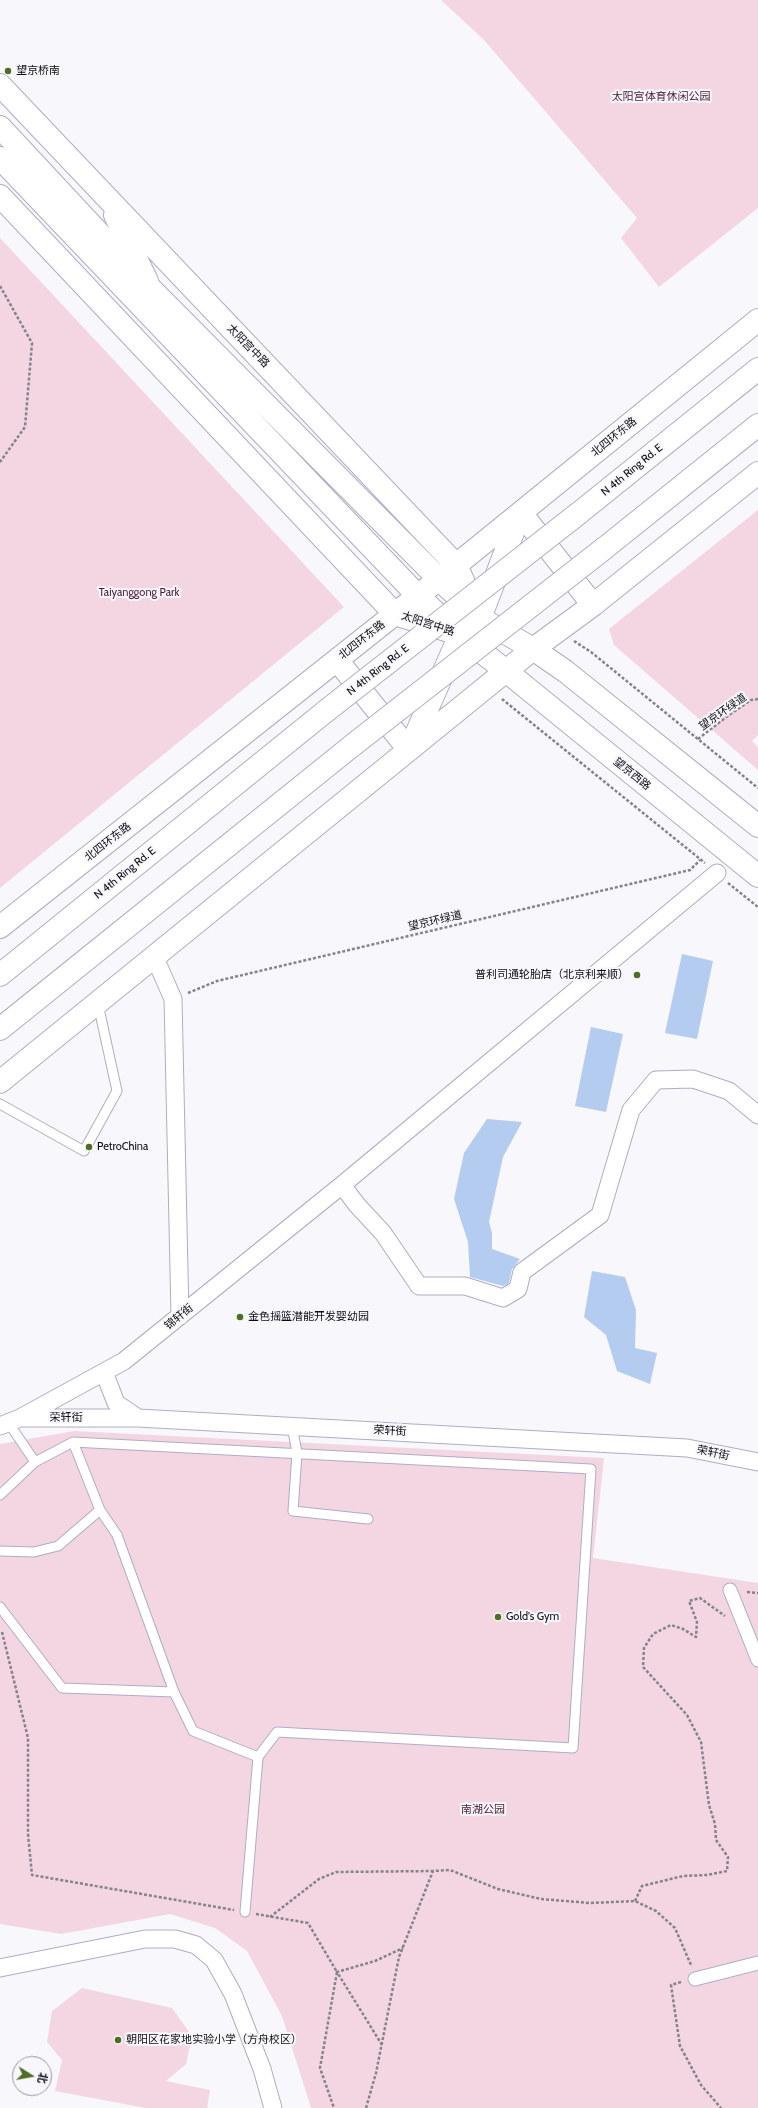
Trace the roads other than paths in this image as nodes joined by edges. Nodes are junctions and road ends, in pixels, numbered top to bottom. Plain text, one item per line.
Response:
1 (0, 85) edge
2 (0, 127) edge
3 (0, 158) edge
4 (0, 196) edge
5 (107, 197) junction
6 (47, 246) junction
7 (113, 277) junction
8 (150, 288) junction
9 (758, 320) edge
10 (758, 369) edge
11 (758, 425) edge
12 (758, 472) edge
13 (521, 513) junction
14 (456, 565) junction
15 (439, 580) junction
16 (418, 596) junction
17 (593, 605) junction
18 (395, 614) junction
19 (480, 618) junction
20 (460, 635) junction
21 (533, 650) junction
22 (337, 660) junction
23 (506, 671) junction
24 (409, 750) junction
25 (758, 826) edge
26 (717, 874) road end
27 (758, 876) edge
28 (0, 928) edge
29 (154, 958) junction
30 (0, 975) edge
31 (98, 1004) junction
32 (0, 1029) edge
33 (0, 1082) edge
34 (0, 1104) edge
35 (758, 1115) edge
36 (342, 1185) junction
37 (180, 1316) junction
38 (104, 1372) junction
39 (138, 1418) junction
40 (9, 1422) edge
41 (292, 1426) junction
42 (73, 1442) junction
43 (297, 1453) junction
44 (35, 1462) junction
45 (758, 1462) edge
46 (0, 1494) edge
47 (100, 1510) junction
48 (368, 1519) dead end
49 (0, 1551) edge
50 (730, 1590) dead end
51 (0, 1607) edge
52 (758, 1660) edge
53 (174, 1692) junction
54 (258, 1757) junction
55 (245, 1912) road end
56 (758, 1963) edge
57 (0, 1968) edge
58 (695, 1979) road end
59 (273, 2108) edge

1 - 5 main road, 太阳宫中路
2 - 8 main road
3 - 7 main road
4 - 6 main road, 太阳宫中路
5 - 8 main road
5 - 14 main road, 太阳宫中路
6 - 7 main road
6 - 18 main road, 太阳宫中路
7 - 16 main road
8 - 15 main road
9 - 13 main road, 北四环东路
10 - 30 main road, N 4th Ring Rd. E, bridge
11 - 32 main road, bridge
12 - 17 main road
13 - 14 main road, 北四环东路
13 - 17 main road
13 - 19 main road
14 - 15 main road, 北四环东路
14 - 19 main road, 太阳宫中路
15 - 16 main road, 北四环东路
15 - 19 main road
16 - 18 main road, 北四环东路
16 - 20 main road, 望京西路
17 - 21 main road
18 - 20 main road, 太阳宫中路
18 - 22 main road, 北四环东路
19 - 20 main road
19 - 21 main road
20 - 23 main road, 望京西路
20 - 24 main road
21 - 23 main road
21 - 25 main road
22 - 24 main road
22 - 28 main road, 北四环东路
23 - 24 main road
23 - 27 main road, 望京西路
24 - 29 main road
26 - 36 street, 锦轩街
29 - 31 main road
29 - 37 street
31 - 33 main road
31 - 34 lane
35 - 36 street
36 - 37 street, 锦轩街
37 - 38 street, 锦轩街
38 - 39 street
38 - 40 street, 锦轩街
39 - 40 street, 荣轩街
39 - 41 street, 荣轩街
40 - 44 lane
41 - 43 lane
41 - 45 street, 荣轩街
42 - 43 lane
42 - 44 lane
42 - 47 lane
43 - 48 lane
43 - 54 lane
44 - 46 lane
47 - 49 lane
47 - 53 lane
50 - 52 street
51 - 53 lane
53 - 54 lane
54 - 55 lane
56 - 58 street
57 - 59 street

